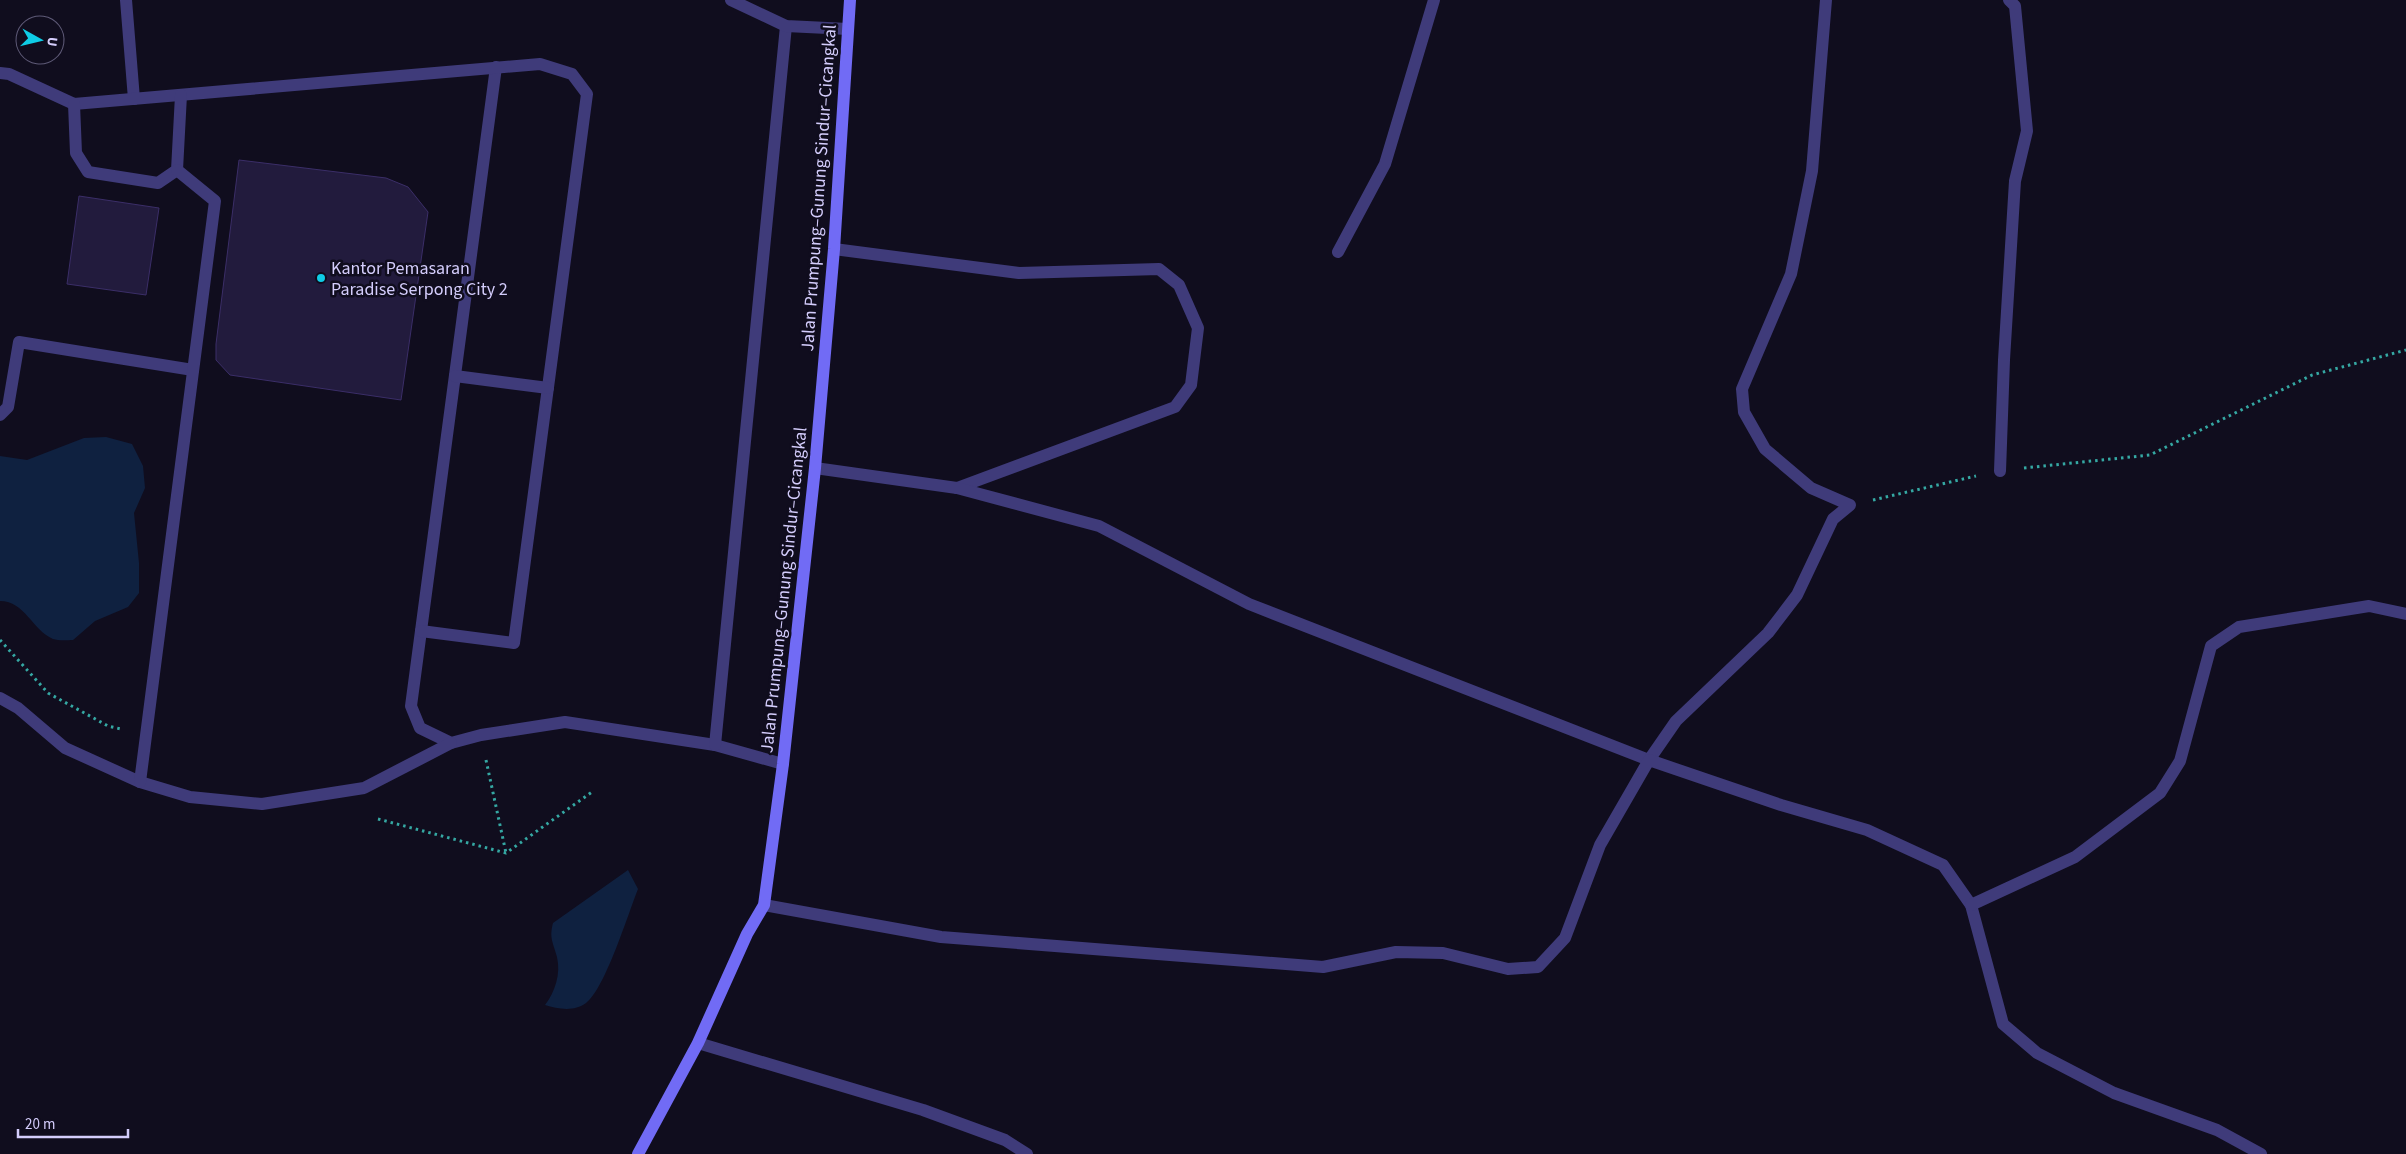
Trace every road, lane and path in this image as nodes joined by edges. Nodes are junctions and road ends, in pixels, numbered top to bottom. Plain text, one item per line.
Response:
1 (126, 0) edge
2 (731, 0) edge
3 (850, 0) edge
4 (1434, 0) edge
5 (1826, 0) edge
6 (2009, 0) edge
7 (786, 26) junction
8 (848, 29) junction
9 (496, 68) junction
10 (0, 73) edge
11 (181, 95) junction
12 (134, 98) junction
13 (74, 104) junction
14 (177, 170) junction
15 (834, 249) junction
16 (1338, 252) dead end
17 (2406, 350) edge
18 (193, 370) junction
19 (455, 376) junction
20 (548, 388) junction
21 (0, 415) edge
22 (815, 468) junction
23 (2000, 471) junction
24 (957, 488) junction
25 (1850, 505) junction
26 (2406, 614) edge
27 (421, 631) junction
28 (0, 640) edge
29 (0, 698) edge
30 (146, 734) junction
31 (481, 735) junction
32 (451, 743) junction
33 (714, 745) junction
34 (1649, 760) junction
35 (783, 764) junction
36 (140, 782) junction
37 (592, 792) dead end
38 (378, 819) dead end
39 (506, 853) junction
40 (764, 905) junction
41 (1971, 905) junction
42 (698, 1043) junction
43 (638, 1154) edge
44 (1027, 1154) edge
45 (2261, 1154) edge

1 - 12 street
2 - 7 street
3 - 8 main road, Jalan Prumpung–Gunung Sindur–Cicangkal
4 - 16 street
5 - 25 street
6 - 23 street
7 - 8 street
7 - 33 street
8 - 15 main road, Jalan Prumpung–Gunung Sindur–Cicangkal
9 - 11 street
9 - 19 street
9 - 20 street
10 - 13 street
11 - 12 street
11 - 14 street
12 - 13 street
13 - 14 street
14 - 18 street
15 - 22 main road, Jalan Prumpung–Gunung Sindur–Cicangkal
15 - 24 street
17 - 23 path
18 - 21 street
18 - 30 street
19 - 20 street
19 - 27 street
20 - 27 street
22 - 24 street
22 - 35 main road, Jalan Prumpung–Gunung Sindur–Cicangkal
23 - 25 path
24 - 34 street
25 - 34 street
26 - 41 street
27 - 32 street
28 - 30 path
29 - 36 street
30 - 36 street
31 - 32 street
31 - 33 street
31 - 39 path
32 - 36 street
33 - 35 street
34 - 40 street
34 - 41 street
35 - 40 main road, Jalan Prumpung–Gunung Sindur–Cicangkal
37 - 39 path
38 - 39 path
40 - 42 main road, Jalan Prumpung–Gunung Sindur–Cicangkal
41 - 45 street
42 - 43 main road, Jalan Prumpung–Gunung Sindur–Cicangkal
42 - 44 street

